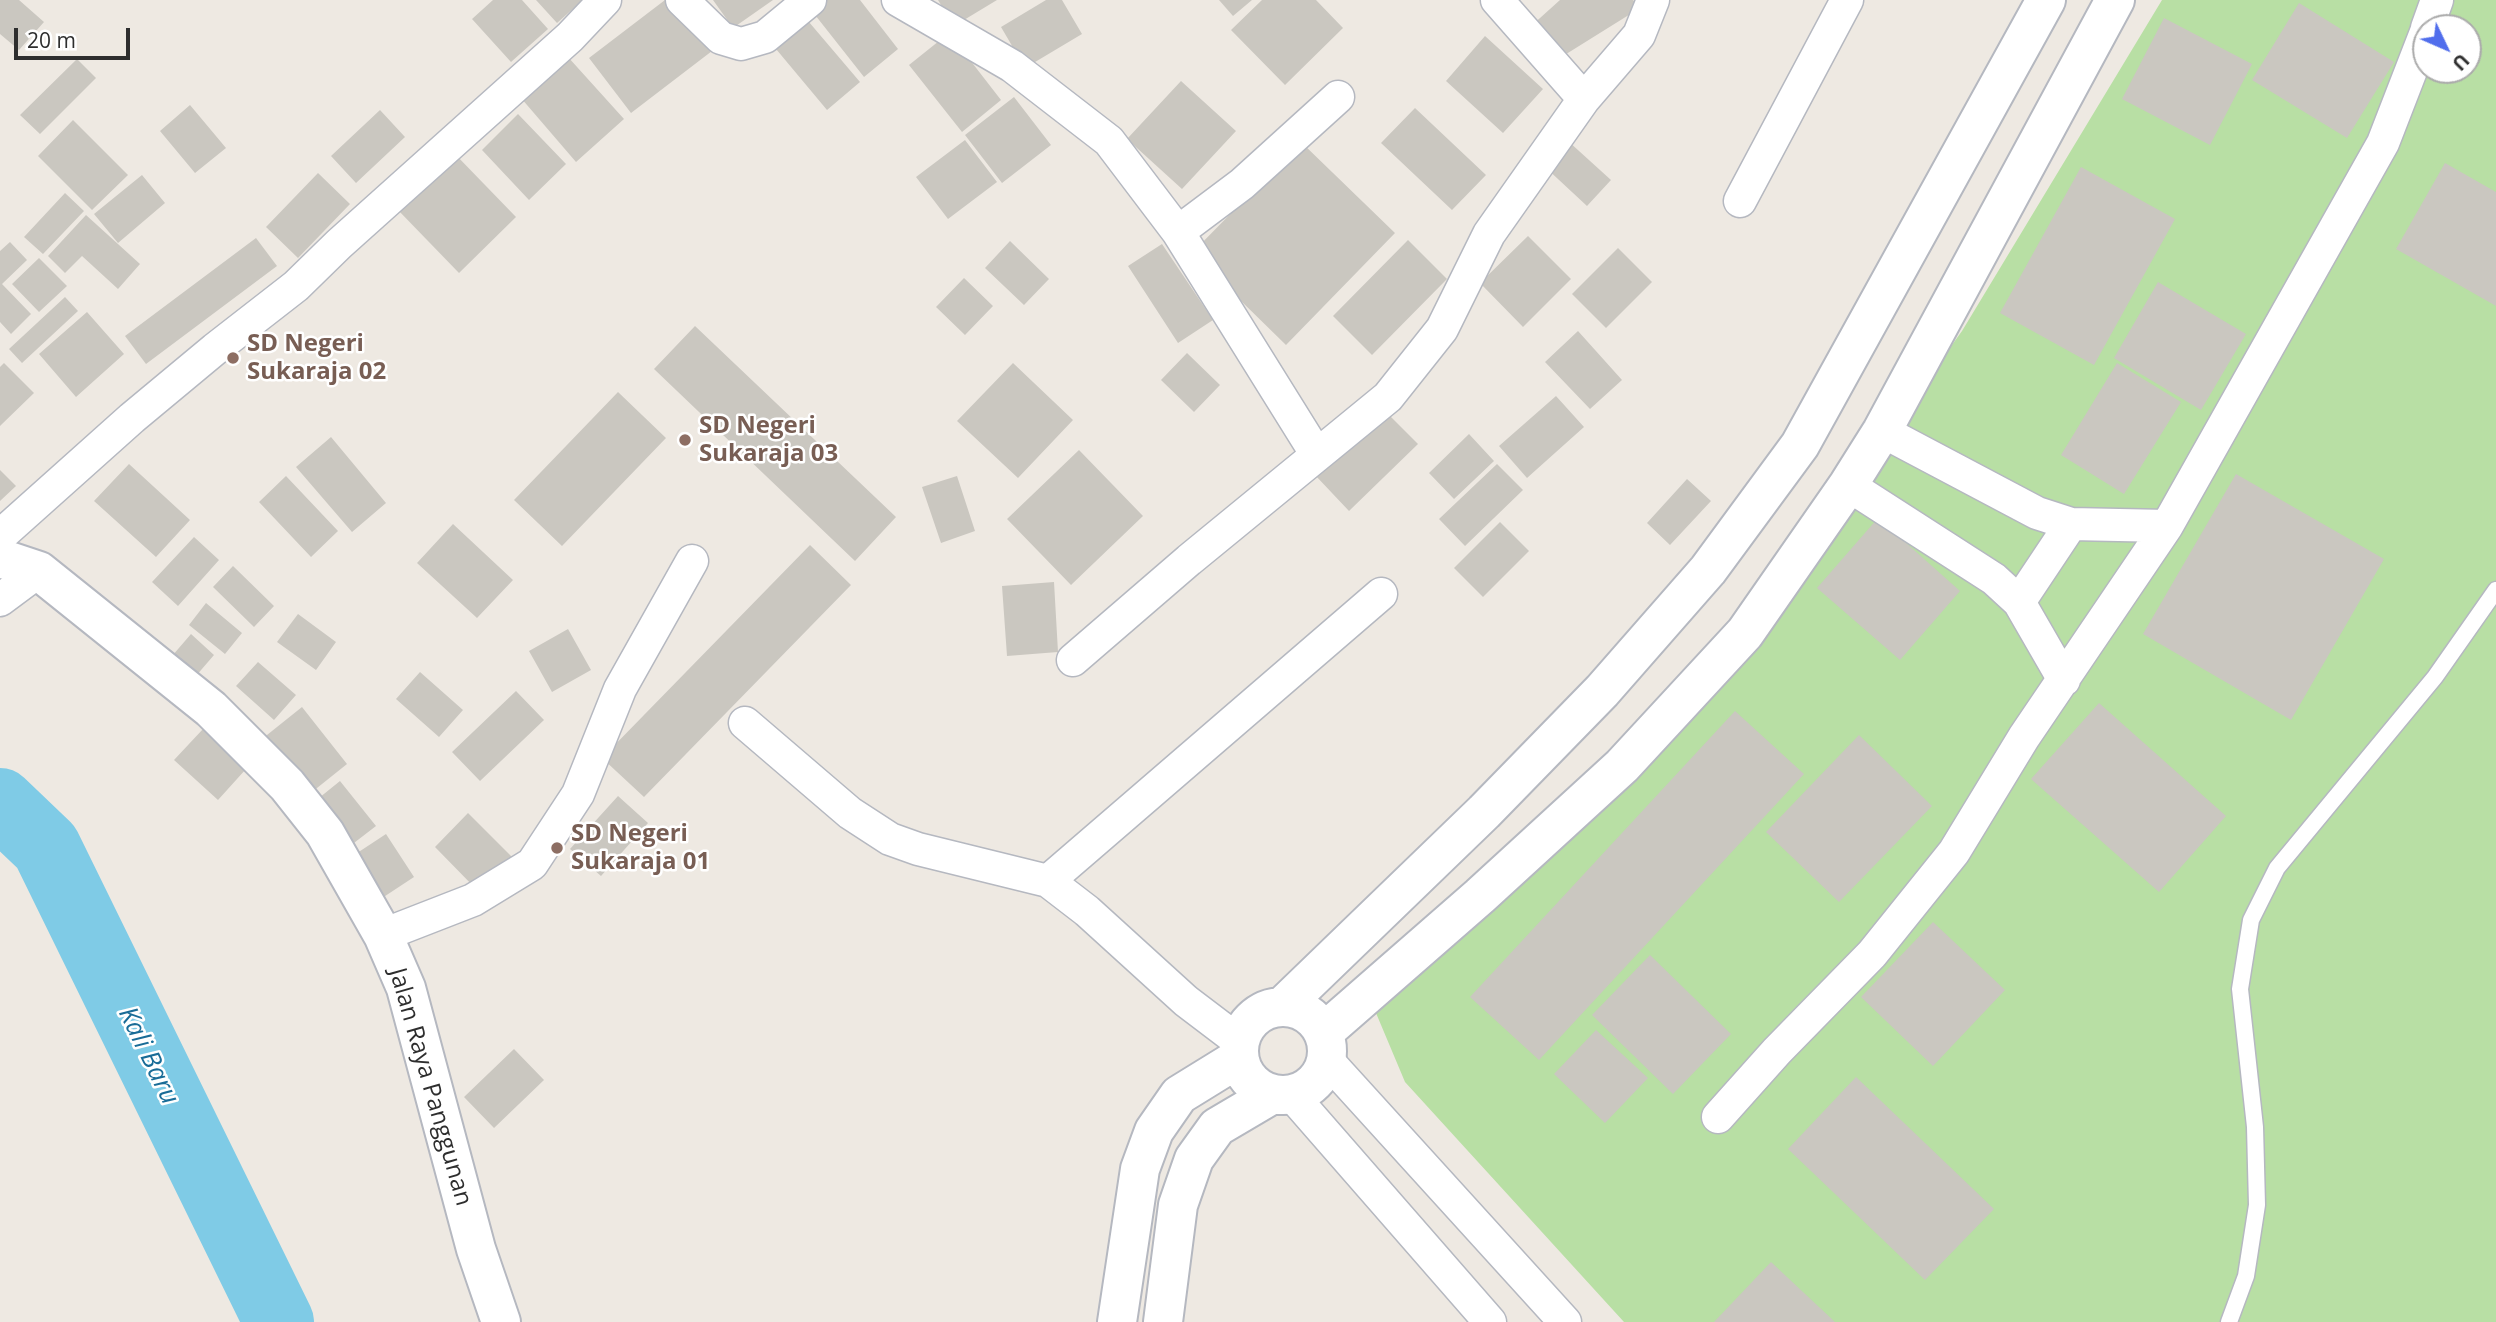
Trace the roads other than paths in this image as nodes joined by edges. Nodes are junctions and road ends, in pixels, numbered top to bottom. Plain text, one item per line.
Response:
1 (605, 0) edge
2 (682, 0) edge
3 (810, 0) edge
4 (898, 0) edge
5 (1497, 0) edge
6 (1653, 0) edge
7 (1847, 0) edge
8 (2046, 0) edge
9 (2115, 0) edge
10 (2412, 69) edge
11 (1338, 97) dead end
12 (1584, 99) junction
13 (1740, 201) dead end
14 (1178, 232) junction
15 (1882, 431) junction
16 (1317, 455) junction
17 (1848, 485) junction
18 (2071, 524) junction
19 (2168, 526) junction
20 (0, 536) edge
21 (0, 558) edge
22 (692, 561) dead end
23 (39, 571) junction
24 (2496, 590) edge
25 (1381, 594) dead end
26 (0, 600) edge
27 (2019, 602) junction
28 (1073, 660) dead end
29 (2064, 680) junction
30 (745, 723) dead end
31 (1048, 881) junction
32 (383, 935) junction
33 (1282, 1007) junction
34 (1325, 1046) junction
35 (1239, 1050) junction
36 (1282, 1094) junction
37 (1718, 1117) dead end
38 (501, 1322) edge
39 (1117, 1322) edge
40 (1163, 1322) edge
41 (1490, 1322) edge
42 (1565, 1322) edge
43 (2229, 1322) edge

1 - 20 street
2 - 3 street
4 - 14 street
5 - 12 street
6 - 12 street
7 - 13 street
8 - 33 street
9 - 15 street
10 - 19 street
11 - 14 street
12 - 16 street
14 - 16 street
15 - 17 street
15 - 18 street
16 - 28 street
17 - 27 street
17 - 34 street
18 - 19 street
18 - 27 street
19 - 29 street
21 - 23 street, Jalan Raya Panggunan
22 - 32 street
23 - 26 street
23 - 32 street, Jalan Raya Panggunan
24 - 43 lane
25 - 31 street
27 - 29 street
29 - 37 street
30 - 31 street
31 - 35 street
32 - 38 street, Jalan Raya Panggunan
33 - 34 street
33 - 35 street
34 - 36 street
34 - 42 street
35 - 36 street
35 - 39 street
36 - 40 street
36 - 41 street

